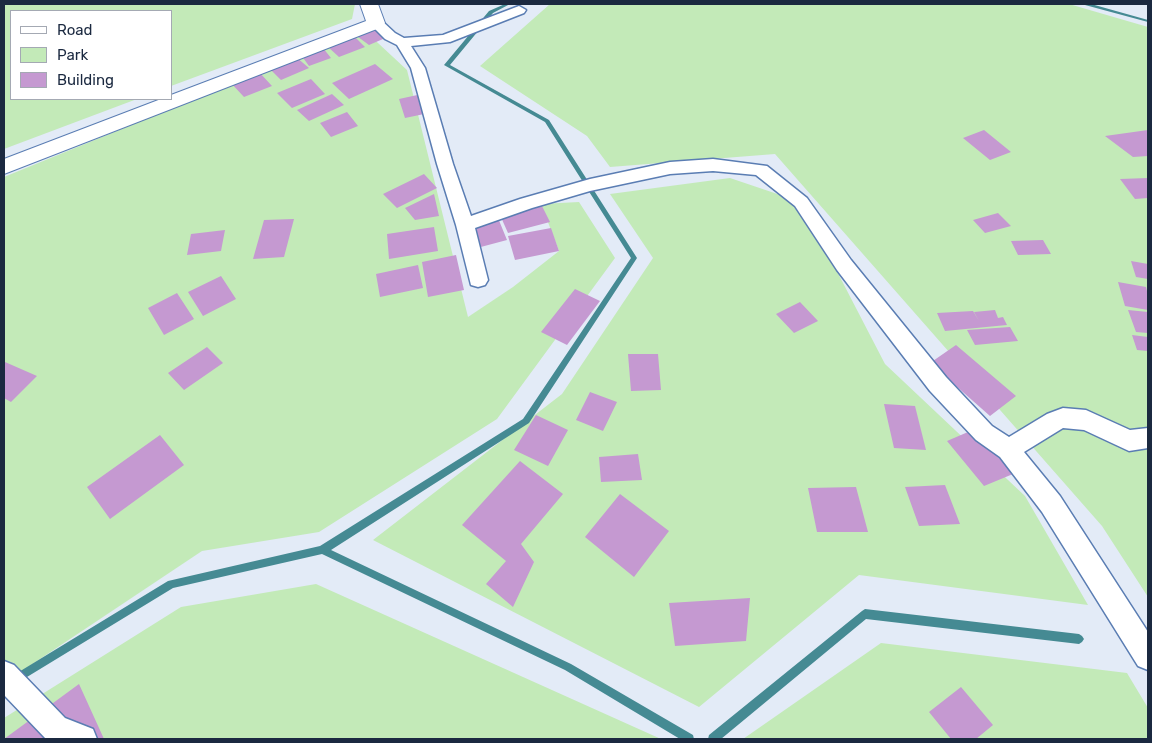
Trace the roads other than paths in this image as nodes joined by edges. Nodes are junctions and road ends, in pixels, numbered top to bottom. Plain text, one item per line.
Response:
1 (369, 4) edge
2 (519, 10) dead end
3 (376, 23) junction
4 (402, 42) junction
5 (4, 167) edge
6 (465, 225) junction
7 (478, 280) dead end
8 (1148, 438) edge
9 (1008, 450) junction
10 (1148, 656) edge
11 (4, 675) edge
12 (83, 739) edge

1 - 3 street
2 - 4 street
3 - 4 street
3 - 5 street
4 - 6 street
6 - 7 street
6 - 9 street
8 - 9 street
9 - 10 street
11 - 12 street

